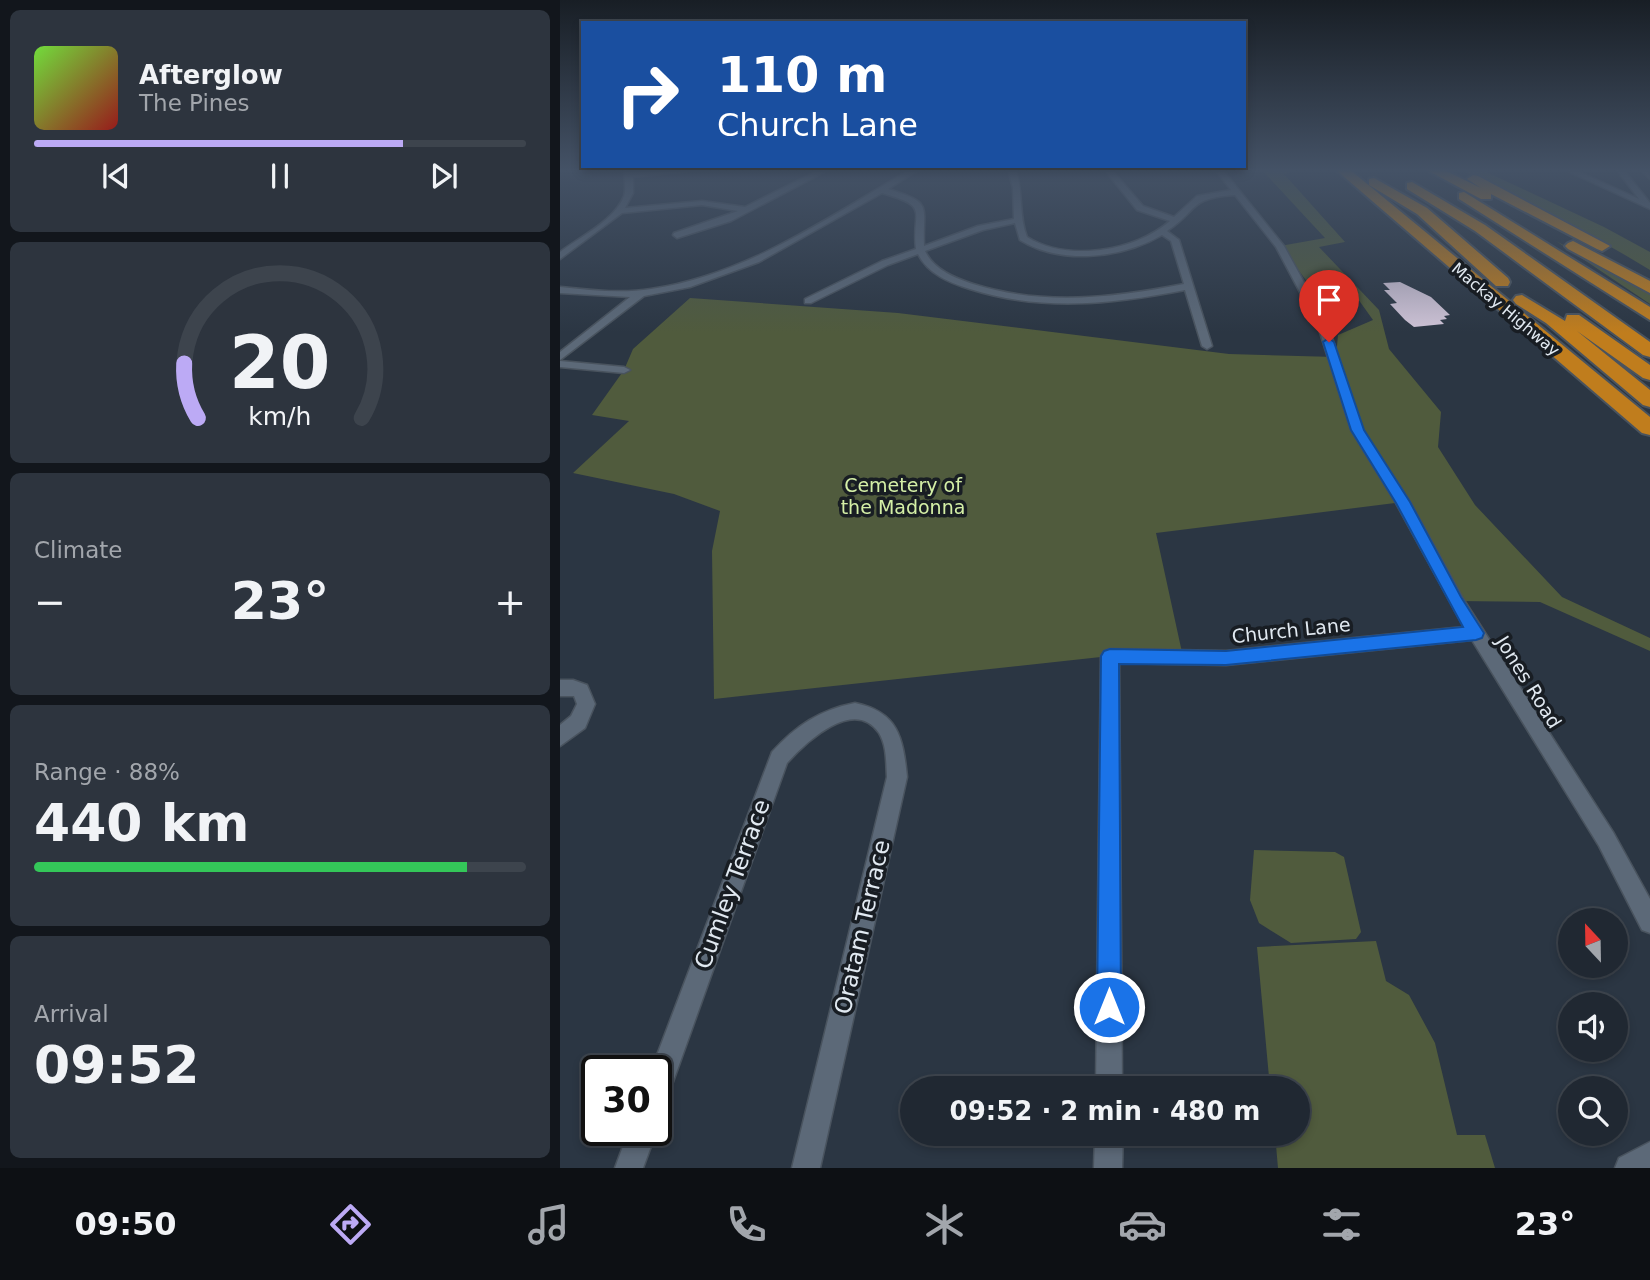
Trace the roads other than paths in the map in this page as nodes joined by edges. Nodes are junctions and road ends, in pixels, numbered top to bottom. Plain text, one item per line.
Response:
1 (603, 224) edge
2 (718, 224) edge
3 (821, 224) edge
4 (922, 224) edge
5 (1002, 224) edge
6 (1019, 224) edge
7 (1171, 224) edge
8 (1264, 224) edge
9 (1404, 224) edge
10 (1438, 224) edge
11 (1440, 224) edge
12 (1474, 224) edge
13 (1475, 224) edge
14 (1508, 224) edge
15 (1536, 224) edge
16 (1553, 224) edge
17 (1558, 224) edge
18 (1162, 231) junction
19 (677, 235) dead end
20 (920, 250) junction
21 (560, 256) edge
22 (1650, 274) edge
23 (1557, 277) junction
24 (1650, 282) edge
25 (1190, 286) junction
26 (1520, 286) junction
27 (1650, 288) edge
28 (560, 290) edge
29 (641, 293) junction
30 (808, 301) dead end
31 (1650, 315) edge
32 (1650, 326) edge
33 (1650, 336) edge
34 (1207, 346) dead end
35 (1650, 351) edge
36 (560, 356) edge
37 (560, 364) edge
38 (624, 370) dead end
39 (1650, 374) edge
40 (1584, 376) junction
41 (1650, 401) edge
42 (1650, 412) edge
43 (1650, 428) edge
44 (1650, 450) edge
45 (1476, 633) junction
46 (560, 688) edge
47 (850, 711) joint
48 (560, 737) edge
49 (1650, 922) edge
50 (670, 1055) edge
51 (1109, 1076) edge
52 (637, 1146) edge
53 (1109, 1146) edge
54 (1650, 1156) edge
55 (629, 1168) edge
56 (806, 1168) edge
57 (1108, 1168) edge
58 (1629, 1168) edge

1 - 21 street
2 - 19 street
3 - 29 street
4 - 20 street
5 - 20 street
6 - 18 street
7 - 18 street
8 - 45 street, Jones Road
9 - 40 highway, Mackay Highway
10 - 26 highway
11 - 26 highway
12 - 23 highway
13 - 23 highway
14 - 31 highway
15 - 27 highway
16 - 24 highway
17 - 22 highway
18 - 25 street
20 - 25 street
20 - 30 street
23 - 32 highway
23 - 33 highway
23 - 35 highway
25 - 34 street
26 - 39 highway
26 - 41 highway
26 - 42 highway
28 - 29 street
29 - 36 street
37 - 38 street
40 - 43 highway
40 - 44 highway
45 - 49 street, Jones Road
45 - 51 street, Church Lane
46 - 48 street
47 - 50 street, Cumley Terrace
47 - 56 street, Oratam Terrace
52 - 55 street
53 - 57 street
54 - 58 street

